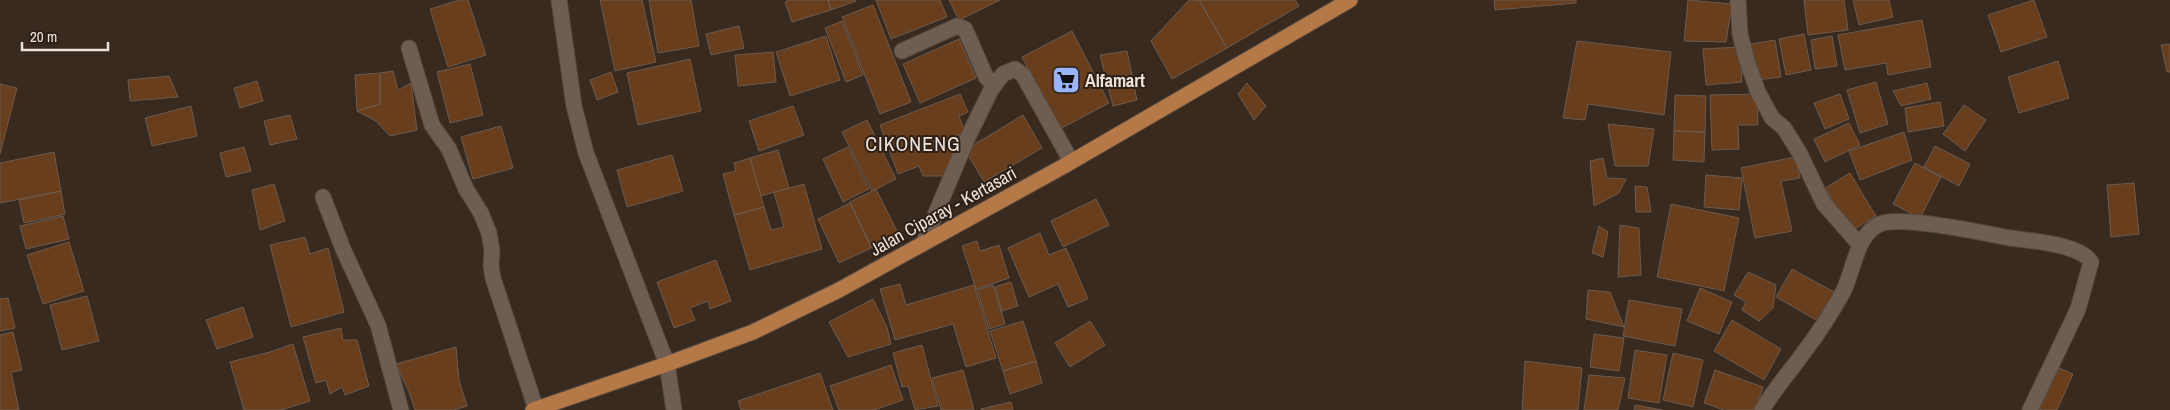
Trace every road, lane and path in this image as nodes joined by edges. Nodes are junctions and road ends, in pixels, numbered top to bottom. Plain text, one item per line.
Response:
1 (558, 0) edge
2 (1350, 0) edge
3 (1738, 0) edge
4 (409, 48) dead end
5 (902, 50) dead end
6 (994, 85) junction
7 (1071, 161) junction
8 (323, 198) dead end
9 (923, 244) junction
10 (1860, 245) junction
11 (668, 364) junction
12 (535, 409) edge
13 (402, 410) edge
14 (674, 410) edge
15 (1762, 410) edge
16 (2030, 410) edge

1 - 11 street
2 - 7 main road, Jalan Ciparay - Kertasari
3 - 10 street
4 - 12 street
5 - 6 street
6 - 7 street
6 - 9 street
7 - 9 main road, Jalan Ciparay - Kertasari
8 - 13 street
9 - 11 main road, Jalan Ciparay - Kertasari
10 - 15 street
10 - 16 street
11 - 12 main road, Jalan Ciparay - Kertasari
11 - 14 street

